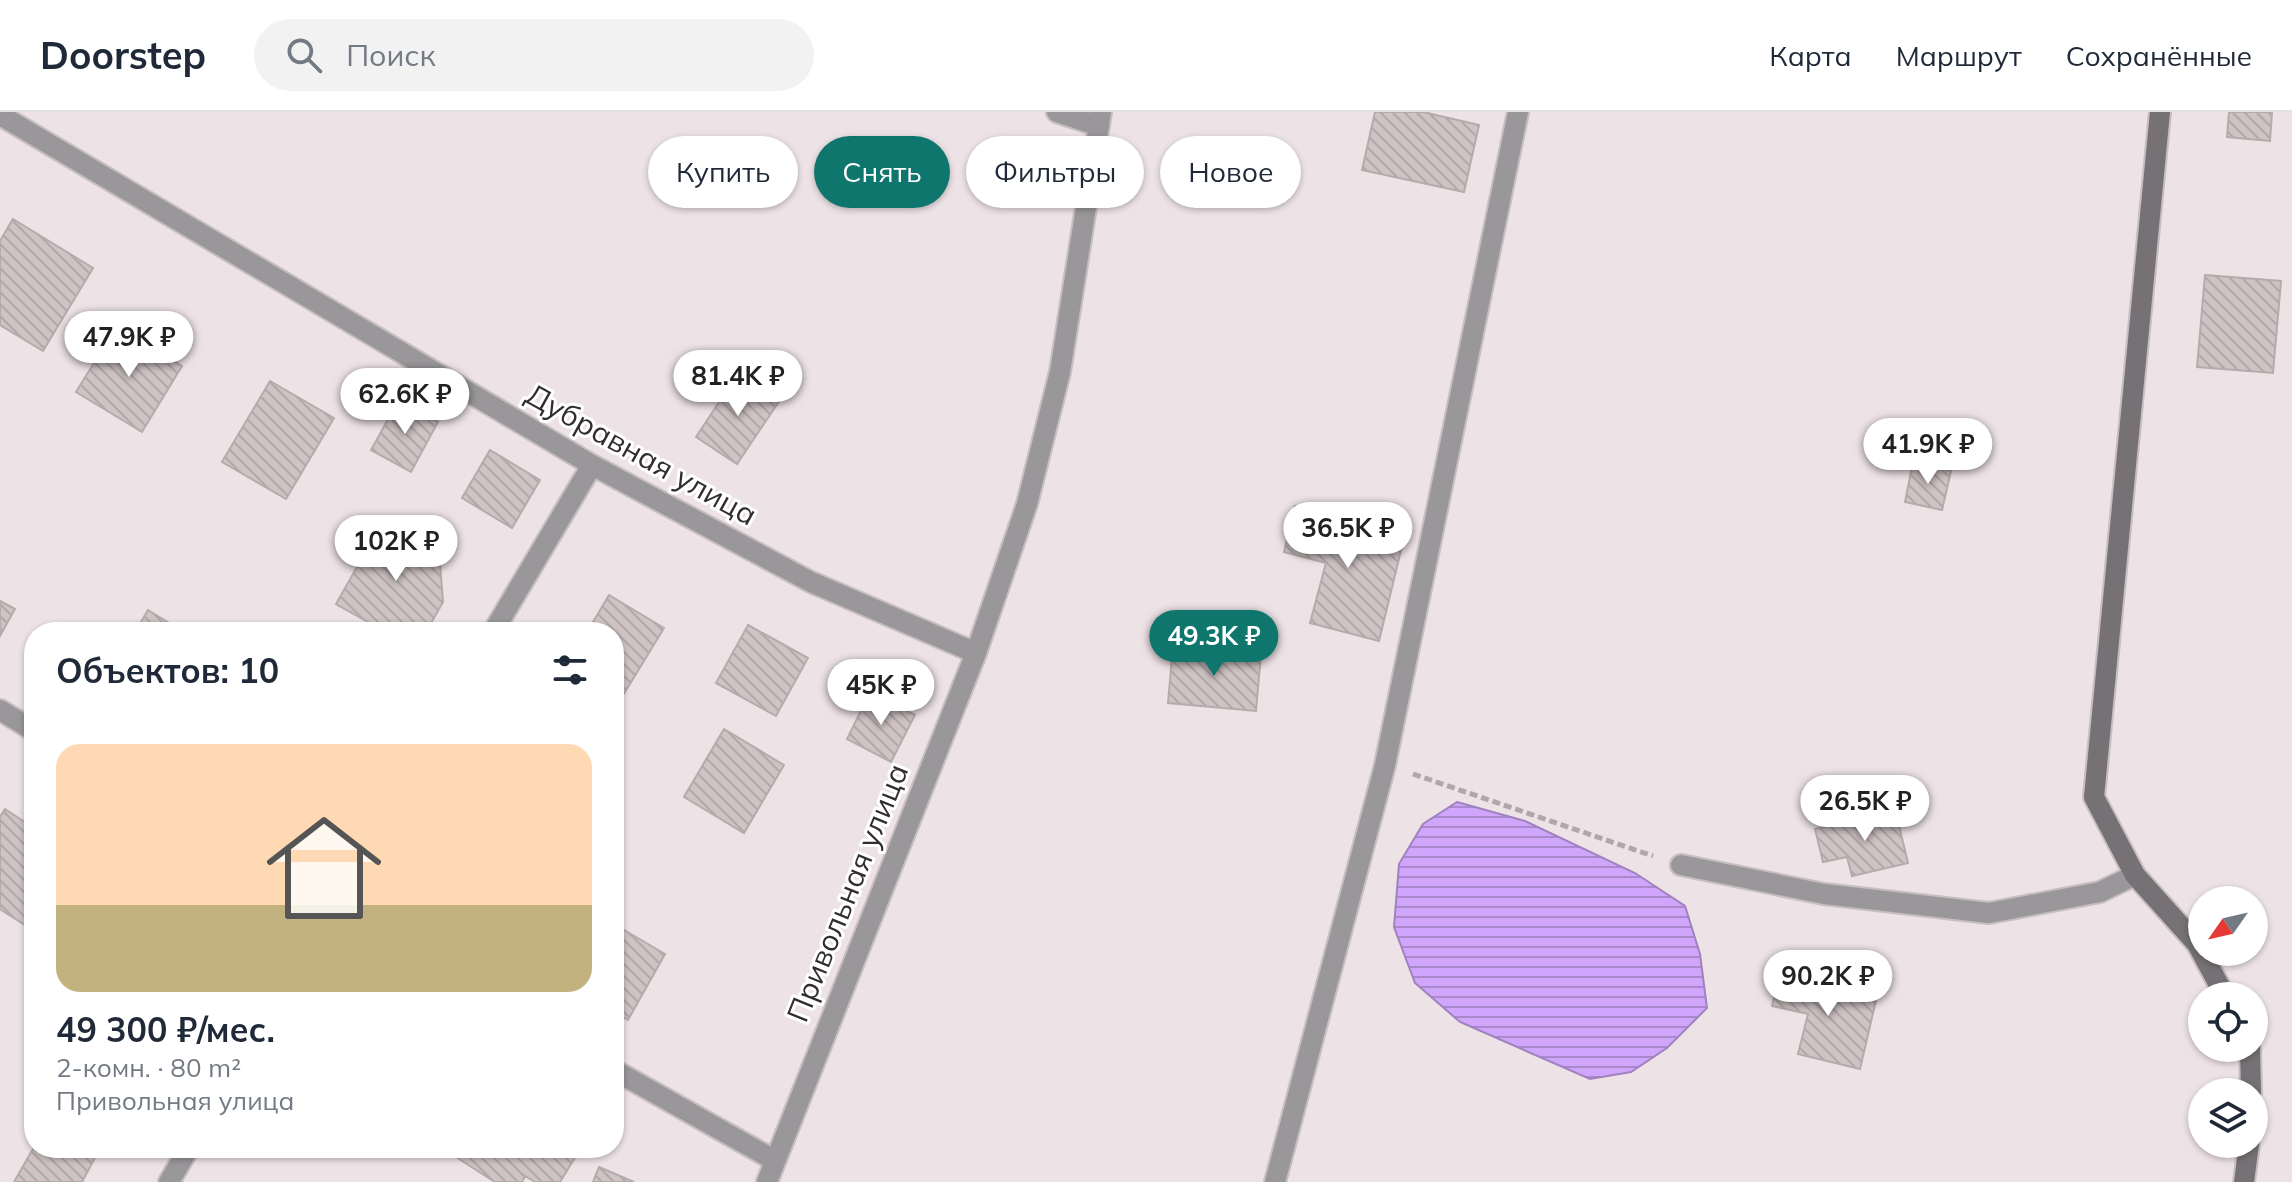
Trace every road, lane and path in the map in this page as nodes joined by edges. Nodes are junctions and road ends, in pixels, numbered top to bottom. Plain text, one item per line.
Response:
1 (1057, 112) edge
2 (1518, 112) edge
3 (2160, 112) edge
4 (0, 115) edge
5 (1100, 119) edge
6 (592, 465) junction
7 (499, 622) edge
8 (976, 653) junction
9 (0, 710) edge
10 (24, 725) edge
11 (1385, 765) junction
12 (1681, 865) joint
13 (2135, 875) junction
14 (2217, 982) edge
15 (624, 1076) edge
16 (183, 1158) edge
17 (2247, 1158) edge
18 (774, 1160) junction
19 (169, 1182) edge
20 (767, 1182) edge
21 (1275, 1182) edge
22 (2244, 1182) edge

1 - 5 street
2 - 11 street
3 - 13 street
4 - 6 street, Дубравная улица
5 - 8 street, Привольная улица
6 - 7 street
6 - 8 street, Дубравная улица
8 - 18 street, Привольная улица
9 - 10 street
11 - 12 path
11 - 21 street
12 - 13 street
13 - 14 street
15 - 18 street
16 - 19 street
17 - 22 street
18 - 20 street, Привольная улица

